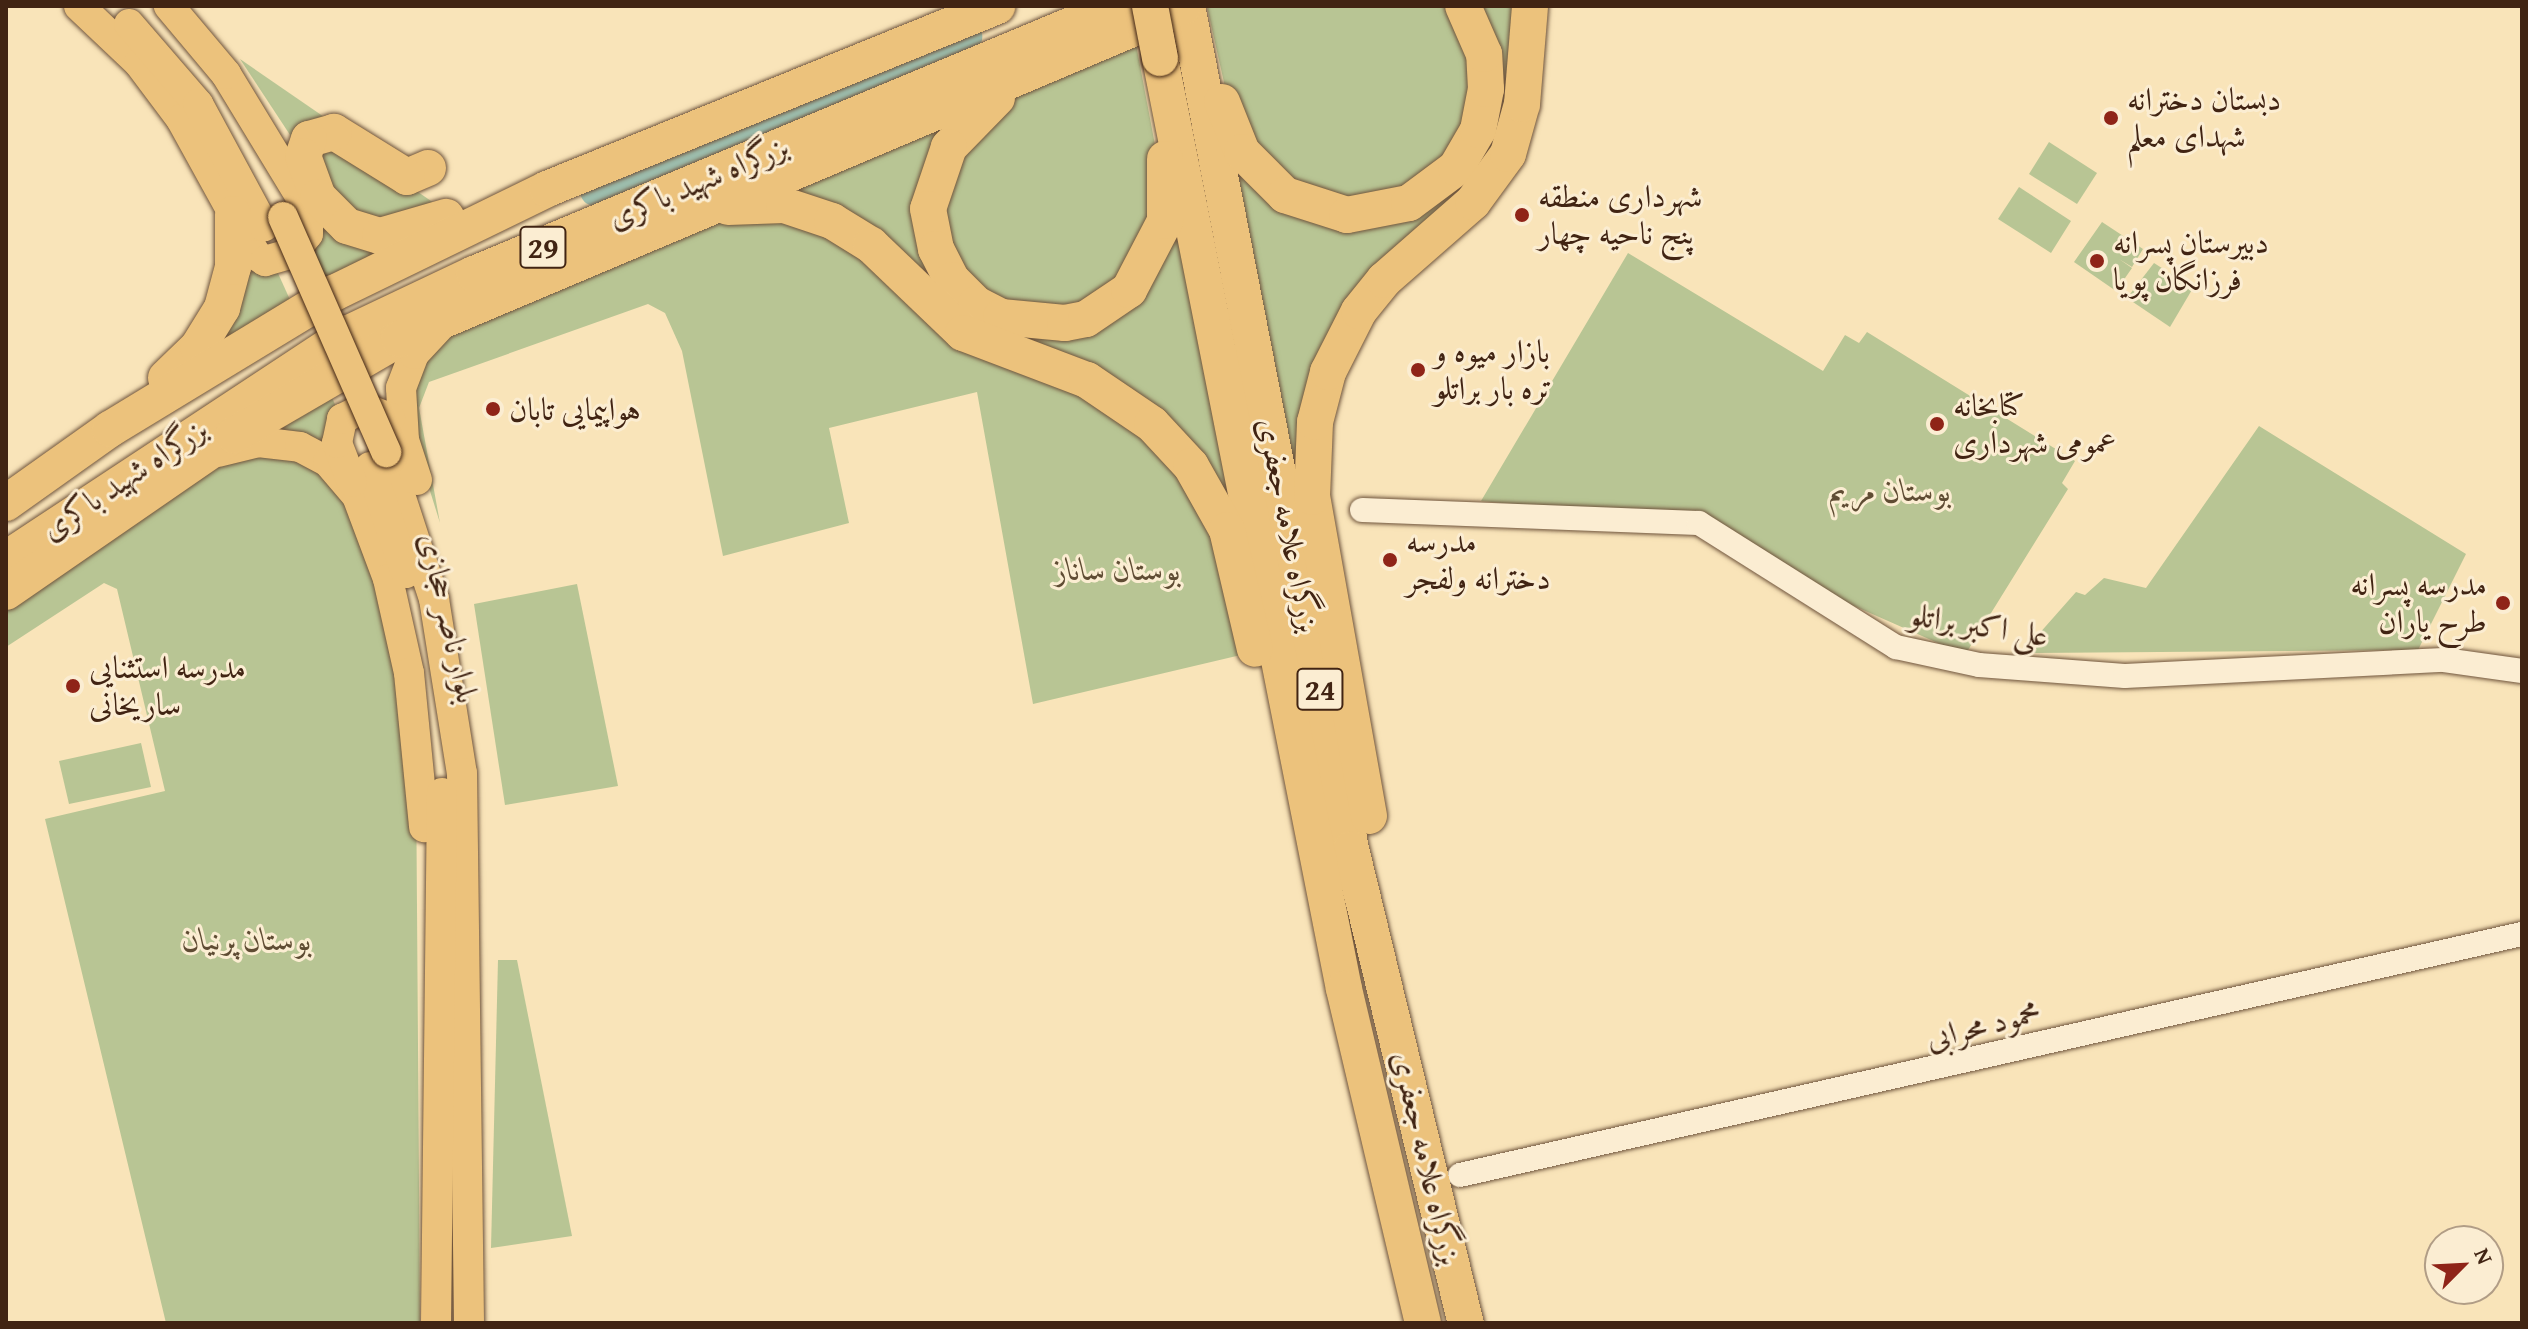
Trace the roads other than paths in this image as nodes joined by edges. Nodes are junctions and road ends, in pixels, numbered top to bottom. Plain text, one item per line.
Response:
1 (79, 6) edge
2 (110, 6) edge
3 (140, 6) edge
4 (169, 6) edge
5 (966, 6) edge
6 (997, 6) edge
7 (1117, 6) edge
8 (1150, 6) edge
9 (1187, 6) edge
10 (1463, 6) edge
11 (1530, 6) edge
12 (925, 38) junction
13 (1195, 51) junction
14 (1160, 58) junction
15 (1023, 77) junction
16 (428, 168) dead end
17 (547, 189) junction
18 (703, 209) junction
19 (283, 216) junction
20 (465, 307) junction
21 (110, 429) junction
22 (386, 450) junction
23 (198, 460) junction
24 (357, 496) junction
25 (6, 503) edge
26 (1362, 510) dead end
27 (6, 559) edge
28 (6, 592) edge
29 (2522, 671) edge
30 (2522, 934) edge
31 (1344, 989) junction
32 (1419, 1121) junction
33 (436, 1133) junction
34 (1460, 1175) dead end
35 (436, 1323) edge
36 (469, 1323) edge
37 (1423, 1323) edge
38 (1466, 1323) edge

1 - 19 main road
2 - 19 main road, بلوار ناصر حجازی
3 - 19 main road, بلوار ناصر حجازی
4 - 19 main road
5 - 12 highway
6 - 12 highway, بزرگراه شهید باکری / 29
7 - 27 highway, بزرگراه شهید باکری / 29
8 - 14 highway, بزرگراه علامه جعفری / 24, bridge
9 - 13 highway, بزرگراه علامه جعفری / 24
9 - 15 highway
10 - 13 highway
11 - 32 highway
12 - 17 highway, بزرگراه شهید باکری / 29
13 - 32 highway, بزرگراه علامه جعفری / 24
14 - 15 highway
14 - 31 highway, بزرگراه علامه جعفری / 24
15 - 18 highway
16 - 19 highway
17 - 19 highway
17 - 21 highway, بزرگراه شهید باکری / 29
18 - 20 highway
18 - 31 highway
19 - 21 highway
19 - 22 main road, بلوار ناصر حجازی
20 - 22 main road
20 - 23 highway
21 - 25 highway, بزرگراه شهید باکری / 29
22 - 24 main road
22 - 33 main road, بلوار ناصر حجازی
22 - 36 main road, بلوار ناصر حجازی
23 - 24 main road
23 - 28 highway
24 - 33 main road
26 - 29 street, علی اکبر براتلو
30 - 34 street, محمود محرابی
31 - 37 highway, بزرگراه علامه جعفری / 24
32 - 38 highway, بزرگراه علامه جعفری / 24
33 - 35 main road, بلوار ناصر حجازی

